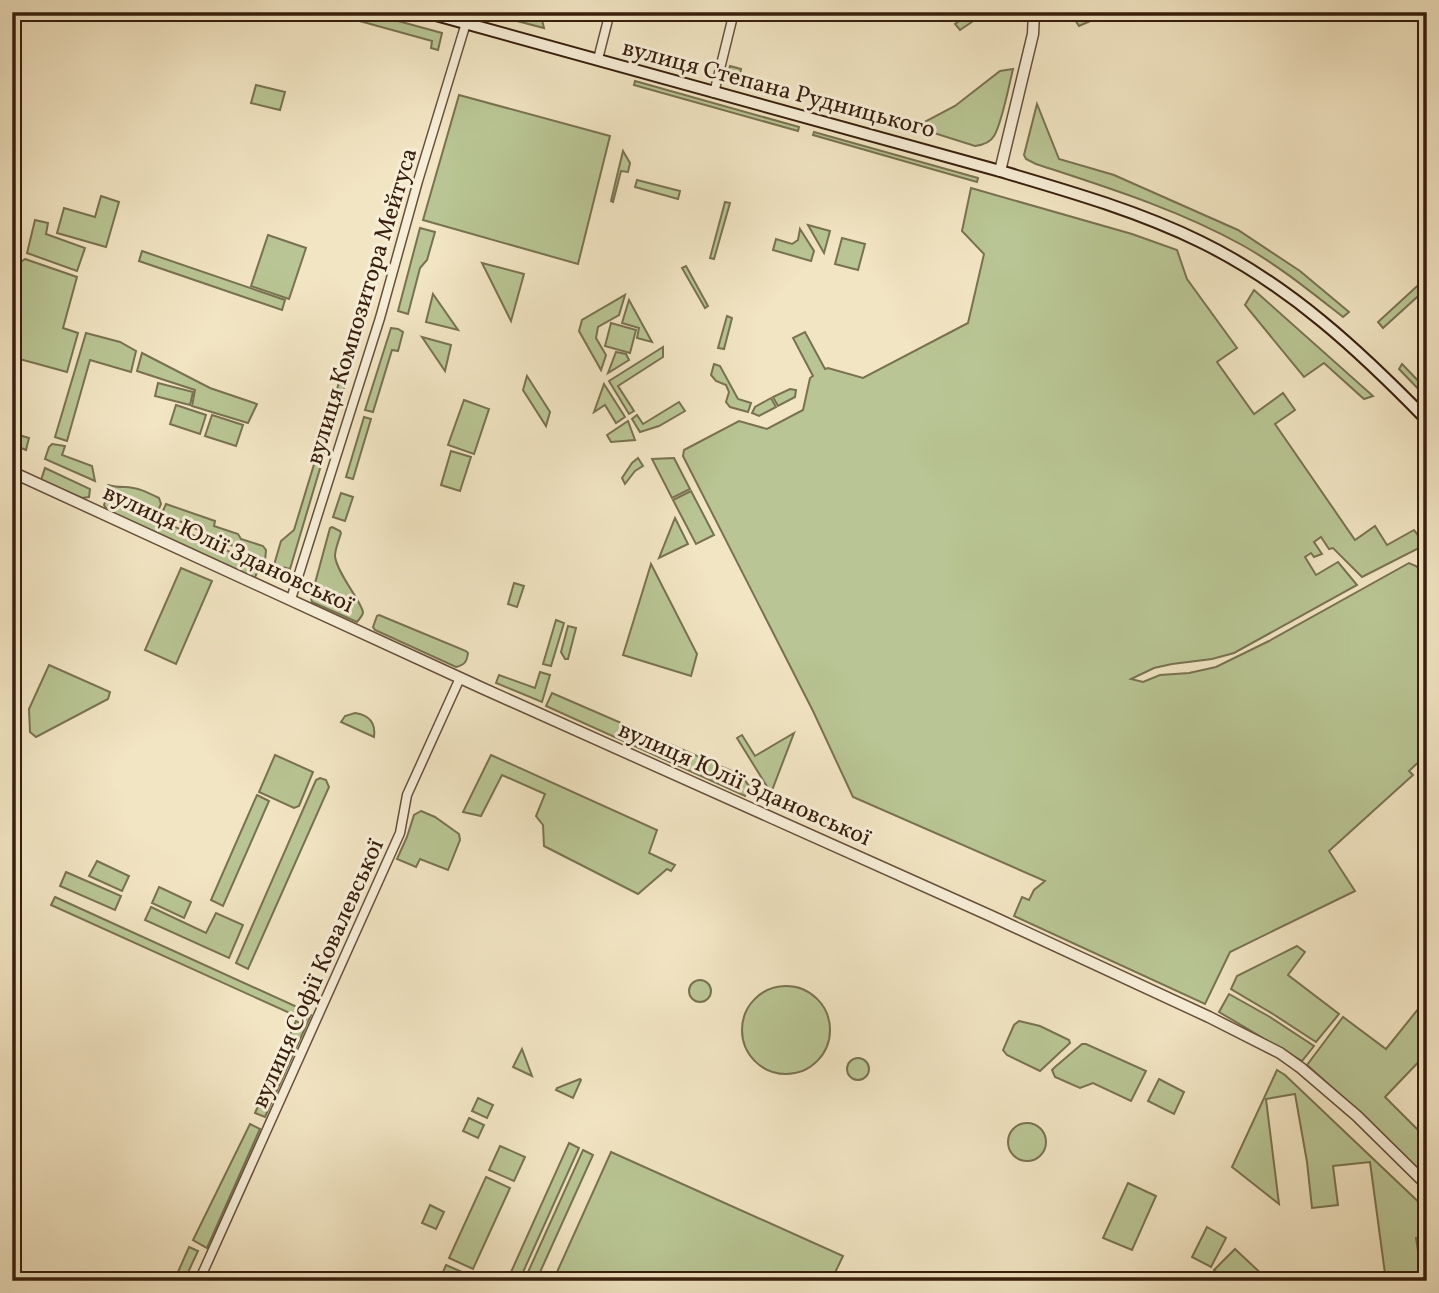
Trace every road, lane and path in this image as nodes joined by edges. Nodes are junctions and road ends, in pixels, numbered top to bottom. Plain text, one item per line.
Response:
1 (425, 12) edge
2 (610, 12) edge
3 (734, 12) edge
4 (1034, 12) edge
5 (466, 23) junction
6 (599, 54) junction
7 (714, 93) junction
8 (1000, 171) junction
9 (1427, 420) edge
10 (12, 472) edge
11 (291, 599) junction
12 (460, 678) junction
13 (1427, 1185) edge
14 (199, 1281) edge

1 - 5 main road, вулиця Степана Рудницького
2 - 6 street
3 - 7 street
4 - 8 street
5 - 6 main road, вулиця Степана Рудницького
5 - 11 street, вулиця Композитора Мейтуса
6 - 7 main road, вулиця Степана Рудницького
7 - 8 main road, вулиця Степана Рудницького
8 - 9 main road, вулиця Степана Рудницького
10 - 11 street, вулиця Юлії Здановської
11 - 12 street, вулиця Юлії Здановської
12 - 13 street, вулиця Юлії Здановської
12 - 14 street, вулиця Софії Ковалевської

